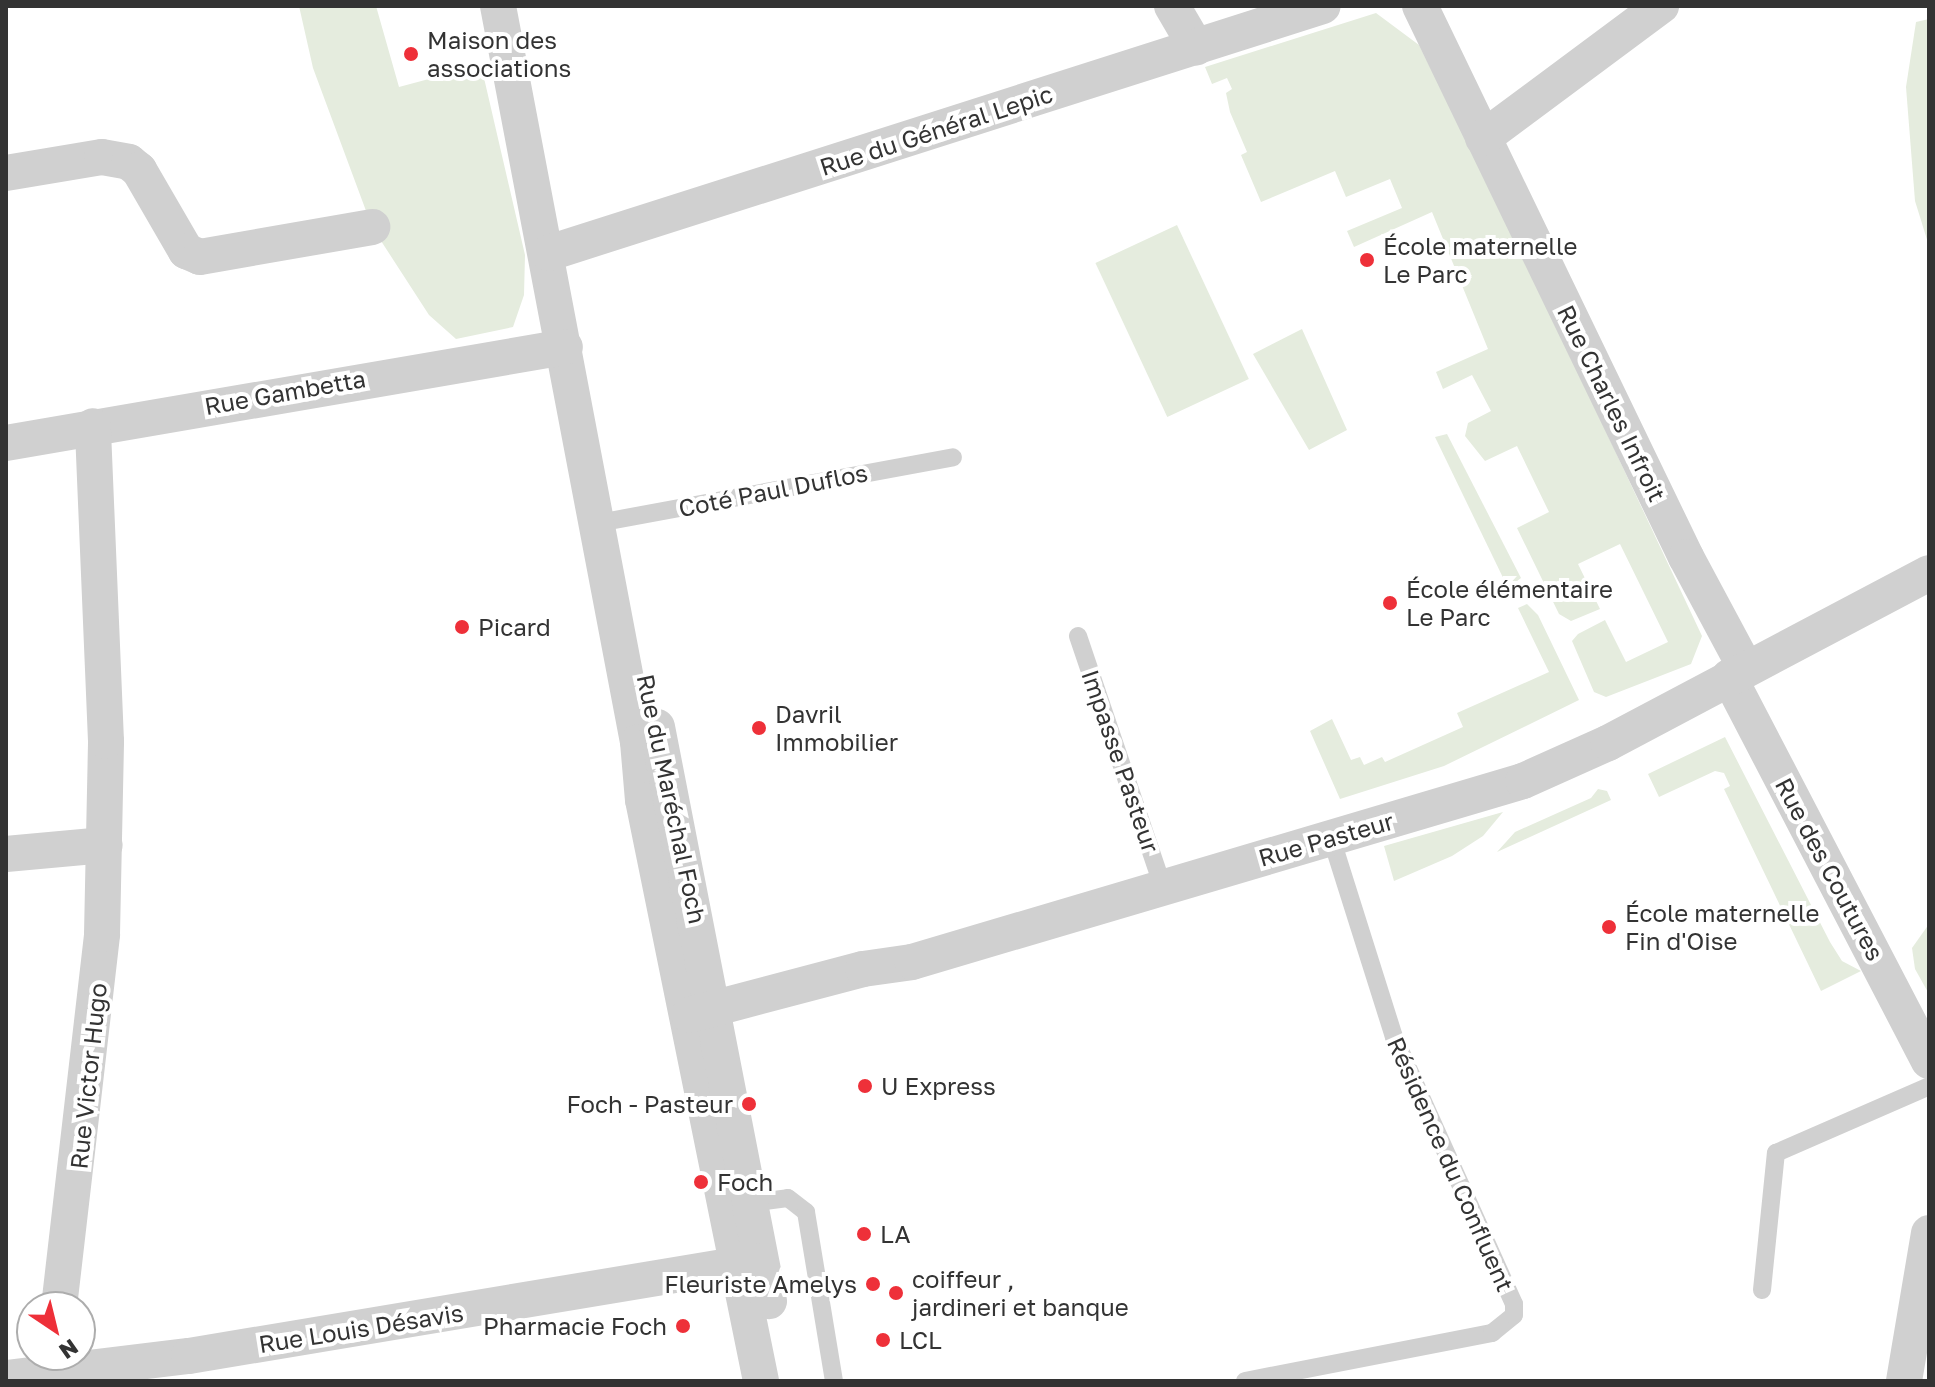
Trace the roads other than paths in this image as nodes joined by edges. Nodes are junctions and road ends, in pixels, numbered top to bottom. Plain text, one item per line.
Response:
1 (498, 6) edge
2 (1172, 6) edge
3 (1323, 6) edge
4 (1420, 6) edge
5 (1661, 6) edge
6 (1196, 47) junction
7 (1483, 138) junction
8 (6, 173) edge
9 (372, 227) dead end
10 (549, 253) junction
11 (565, 347) junction
12 (93, 426) junction
13 (6, 443) edge
14 (953, 457) dead end
15 (603, 522) junction
16 (1929, 573) edge
17 (1078, 636) dead end
18 (1738, 673) junction
19 (1331, 837) junction
20 (105, 845) junction
21 (6, 854) edge
22 (1163, 887) junction
23 (703, 1012) junction
24 (1929, 1061) edge
25 (1929, 1086) edge
26 (738, 1205) junction
27 (1929, 1233) edge
28 (749, 1263) junction
29 (1762, 1290) dead end
30 (61, 1291) edge
31 (96, 1365) edge
32 (44, 1371) edge
33 (6, 1378) edge
34 (761, 1381) edge
35 (784, 1381) edge
36 (834, 1381) edge
37 (1245, 1381) edge
38 (1904, 1381) edge

1 - 10 street, Rue du Maréchal Foch
2 - 6 street
3 - 6 street, Rue du Général Lepic
4 - 7 street, Rue Charles Infroit
5 - 7 street
6 - 10 street, Rue du Général Lepic
7 - 18 street, Rue Charles Infroit
8 - 9 street
10 - 11 street, Rue du Maréchal Foch
11 - 12 street, Rue Gambetta
11 - 15 street, Rue du Maréchal Foch
12 - 13 street, Rue Gambetta
12 - 20 street, Rue Victor Hugo
14 - 15 lane, Coté Paul Duflos
15 - 23 street, Rue du Maréchal Foch
16 - 18 street, Rue Pasteur
17 - 22 lane, Impasse Pasteur
18 - 19 street, Rue Pasteur
18 - 24 street, Rue des Coutures
19 - 22 street, Rue Pasteur
19 - 37 lane, Résidence du Confluent
20 - 21 street
20 - 30 street, Rue Victor Hugo
22 - 23 street, Rue Pasteur
23 - 26 street, Rue du Maréchal Foch
25 - 29 lane
26 - 28 street, Rue du Maréchal Foch
26 - 36 lane
27 - 38 street
28 - 31 street, Rue Louis Désavis
28 - 34 street, Rue du Maréchal Foch
28 - 35 street, Rue du Maréchal Foch
32 - 33 street, Rue Louis Désavis

